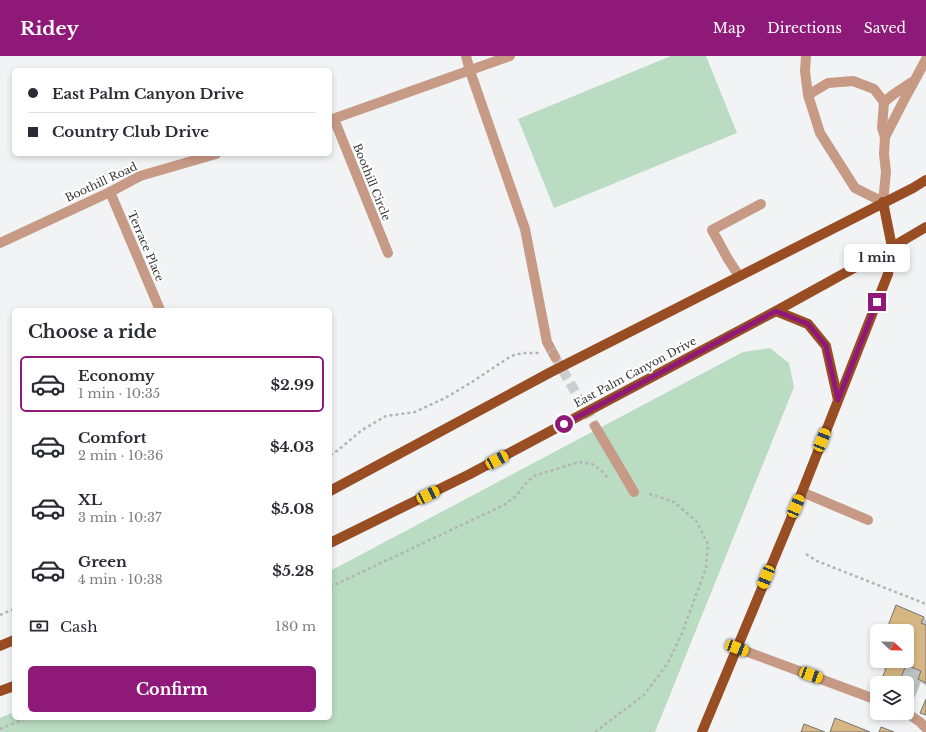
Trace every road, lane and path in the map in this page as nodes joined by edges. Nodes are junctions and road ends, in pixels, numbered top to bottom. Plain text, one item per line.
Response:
1 (466, 56) edge
2 (510, 56) edge
3 (806, 56) edge
4 (926, 59) edge
5 (470, 71) junction
6 (914, 81) junction
7 (808, 94) junction
8 (884, 102) junction
9 (332, 120) edge
10 (885, 137) junction
11 (209, 156) edge
12 (926, 180) edge
13 (110, 192) junction
14 (883, 202) junction
15 (761, 204) dead end
16 (926, 227) edge
17 (0, 243) edge
18 (892, 247) junction
19 (388, 253) dead end
20 (739, 276) junction
21 (159, 308) edge
22 (776, 311) junction
23 (553, 353) joint
24 (838, 400) junction
25 (594, 426) tunnel mouth
26 (332, 454) edge
27 (613, 484) dead end
28 (332, 489) edge
29 (634, 492) joint
30 (802, 492) junction
31 (868, 520) dead end
32 (332, 542) edge
33 (806, 554) dead end
34 (332, 586) edge
35 (926, 604) edge
36 (12, 610) edge
37 (0, 615) edge
38 (12, 641) edge
39 (0, 646) edge
40 (737, 648) junction
41 (12, 687) edge
42 (0, 691) edge
43 (870, 697) edge
44 (914, 718) edge
45 (21, 720) edge
46 (926, 728) edge
47 (0, 729) edge
48 (595, 732) edge
49 (702, 732) edge

1 - 5 street
2 - 5 street
3 - 7 street
4 - 6 street
5 - 9 street
5 - 23 street
6 - 8 street
6 - 10 street
7 - 8 street
7 - 14 street
8 - 10 street
9 - 19 street, Boothill Circle
10 - 14 street
11 - 13 street, Boothill Road
12 - 14 main road
13 - 17 street, Boothill Road
13 - 21 street, Terrace Place
14 - 18 main road
14 - 20 main road
15 - 20 street
16 - 18 main road, East Palm Canyon Drive
18 - 22 main road, East Palm Canyon Drive
18 - 24 main road
20 - 28 main road
22 - 24 main road
22 - 32 main road, East Palm Canyon Drive
23 - 26 path
24 - 30 main road
25 - 29 street
27 - 34 path
29 - 48 path
30 - 31 street
30 - 40 main road
33 - 35 path
36 - 37 path
38 - 39 main road
40 - 43 street
40 - 49 main road
41 - 42 main road
44 - 46 street
45 - 47 path

